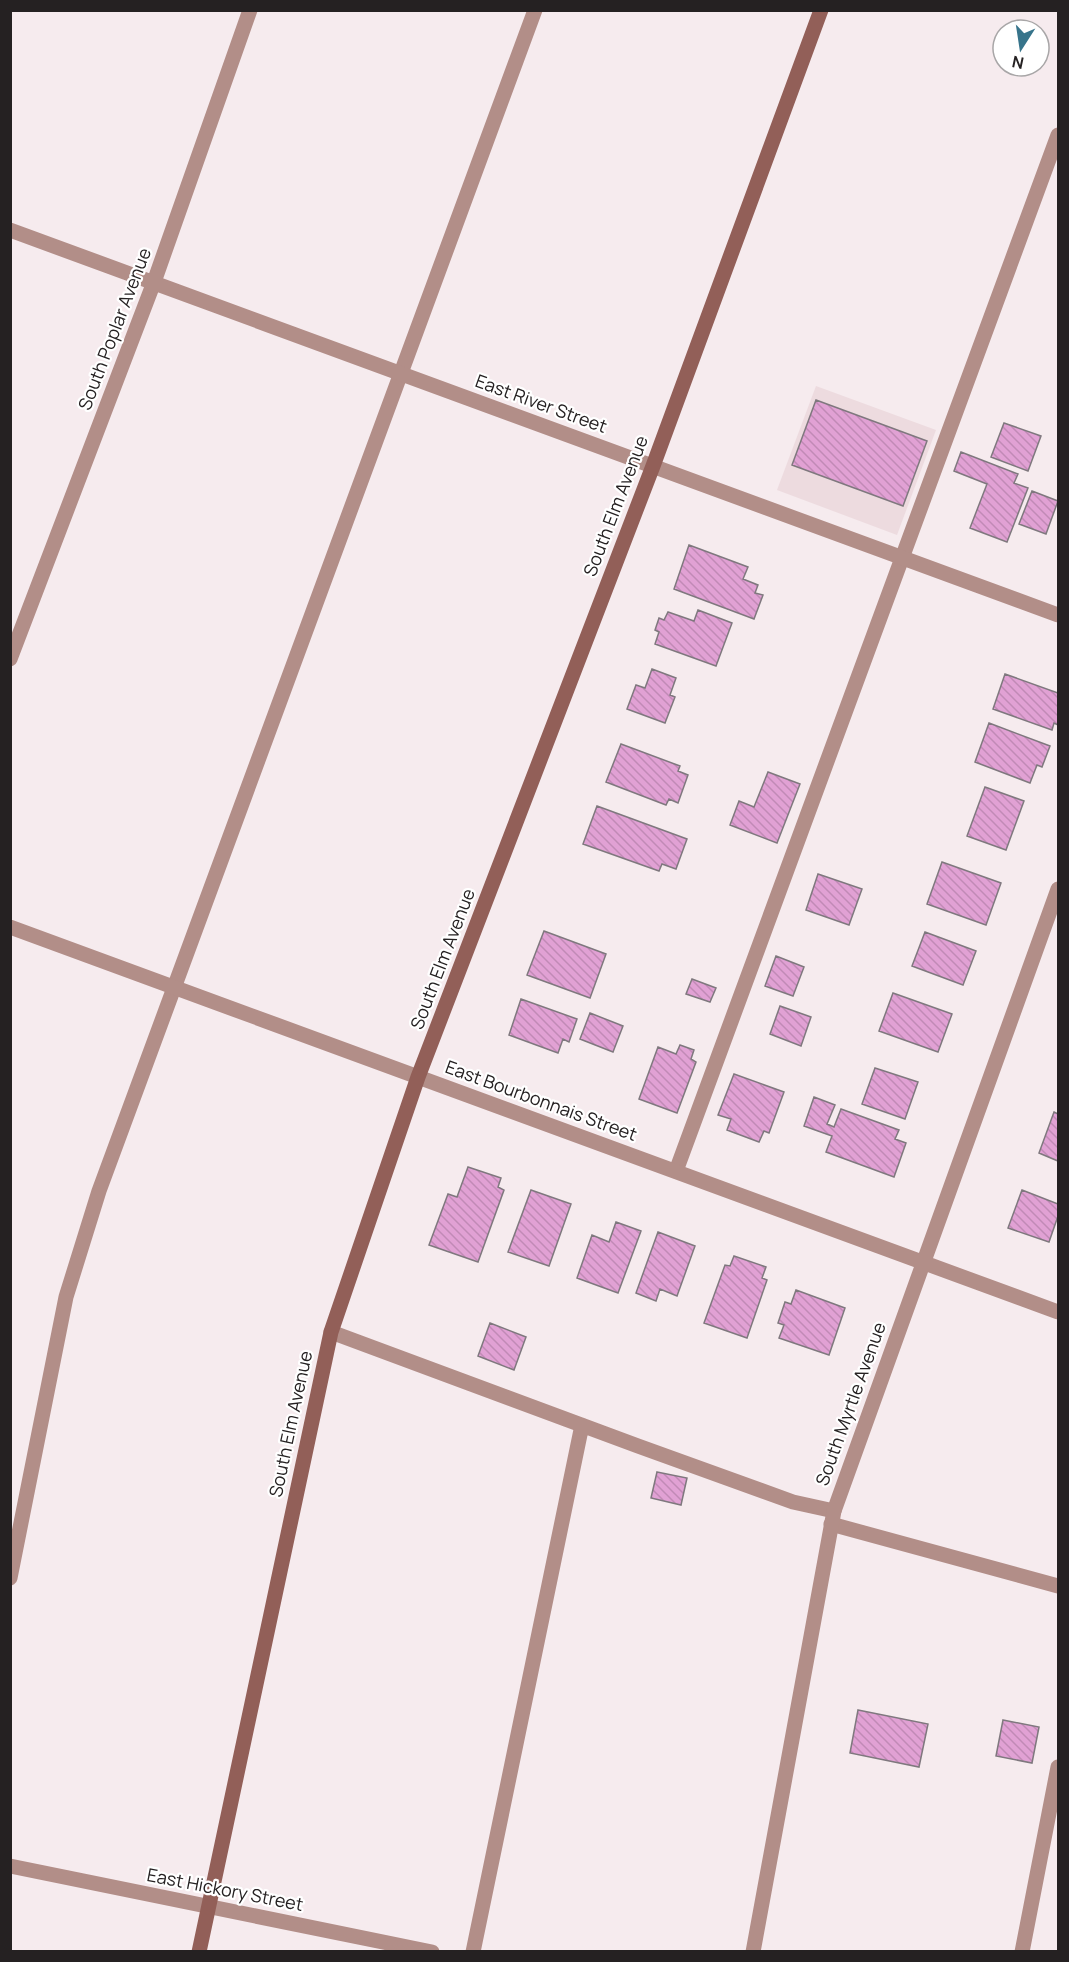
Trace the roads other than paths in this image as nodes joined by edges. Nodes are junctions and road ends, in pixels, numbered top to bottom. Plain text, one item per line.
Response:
1 (250, 10) edge
2 (535, 10) edge
3 (821, 10) edge
4 (1059, 135) edge
5 (10, 230) edge
6 (154, 282) junction
7 (401, 374) junction
8 (653, 466) junction
9 (902, 558) junction
10 (1059, 615) edge
11 (10, 658) edge
12 (1059, 889) edge
13 (10, 927) edge
14 (174, 987) junction
15 (418, 1077) junction
16 (676, 1171) junction
17 (922, 1262) junction
18 (1059, 1312) edge
19 (331, 1332) junction
20 (582, 1425) junction
21 (832, 1517) junction
22 (10, 1578) edge
23 (1059, 1586) edge
24 (1059, 1767) edge
25 (10, 1866) edge
26 (208, 1906) junction
27 (199, 1952) edge
28 (432, 1952) edge
29 (473, 1952) edge
30 (753, 1952) edge
31 (1022, 1952) edge

1 - 6 street, South Poplar Avenue
2 - 7 street
3 - 8 street, South Elm Avenue
4 - 9 street
5 - 6 street, East River Street
6 - 7 street, East River Street
6 - 11 street, South Poplar Avenue
7 - 8 street, East River Street
7 - 14 street
8 - 9 street, East River Street
8 - 15 street, South Elm Avenue
9 - 10 street, East River Street
9 - 16 street
12 - 17 street, South Myrtle Avenue
13 - 14 street, East Bourbonnais Street
14 - 15 street, East Bourbonnais Street
14 - 22 street
15 - 16 street, East Bourbonnais Street
15 - 19 street, South Elm Avenue
16 - 17 street, East Bourbonnais Street
17 - 18 street, East Bourbonnais Street
17 - 21 street, South Myrtle Avenue
19 - 20 street
19 - 26 street, South Elm Avenue
20 - 21 street
20 - 29 street
21 - 23 street
21 - 30 street, South Myrtle Avenue
24 - 31 street
25 - 26 street, East Hickory Street
26 - 27 street, South Elm Avenue
26 - 28 street, East Hickory Street

